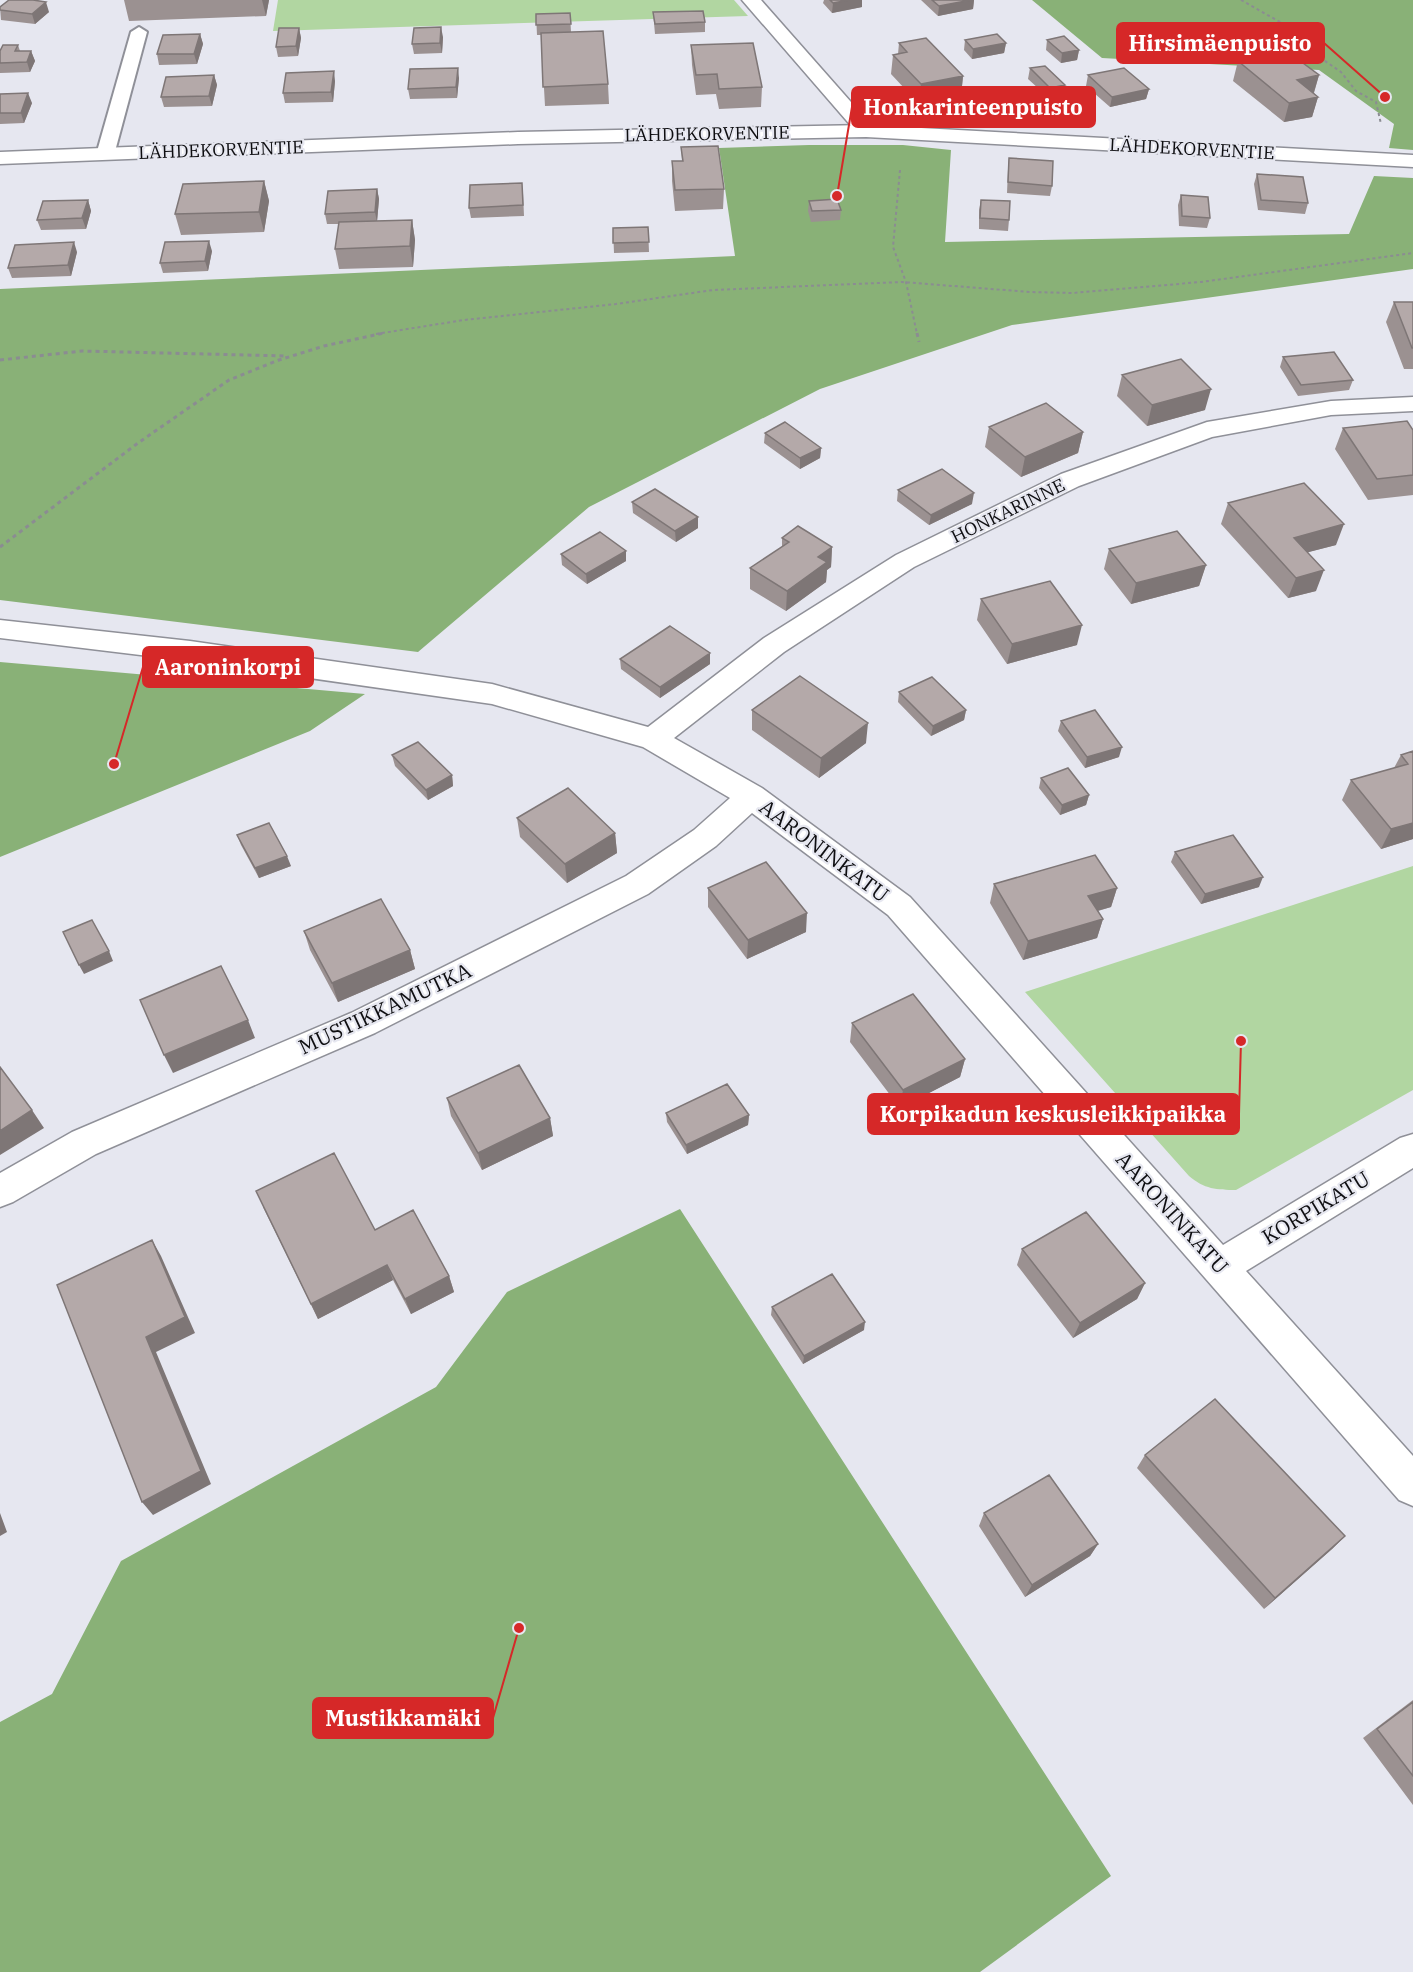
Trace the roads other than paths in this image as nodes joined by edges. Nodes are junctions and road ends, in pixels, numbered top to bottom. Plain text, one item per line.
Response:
1 (751, 0) edge
2 (140, 32) dead end
3 (866, 131) junction
4 (105, 155) junction
5 (0, 158) edge
6 (1411, 161) edge
7 (1413, 404) edge
8 (0, 629) edge
9 (653, 739) junction
10 (751, 796) junction
11 (1413, 1149) edge
12 (0, 1191) edge
13 (1220, 1267) junction
14 (1413, 1486) edge

1 - 3 street
2 - 4 lane
3 - 4 street, LÄHDEKORVENTIE
3 - 6 street, LÄHDEKORVENTIE
4 - 5 street, LÄHDEKORVENTIE
7 - 9 street, HONKARINNE
8 - 9 street, AARONINKATU
9 - 10 street, AARONINKATU
10 - 12 street, MUSTIKKAMUTKA
10 - 13 street, AARONINKATU
11 - 13 street, KORPIKATU
13 - 14 street, AARONINKATU

